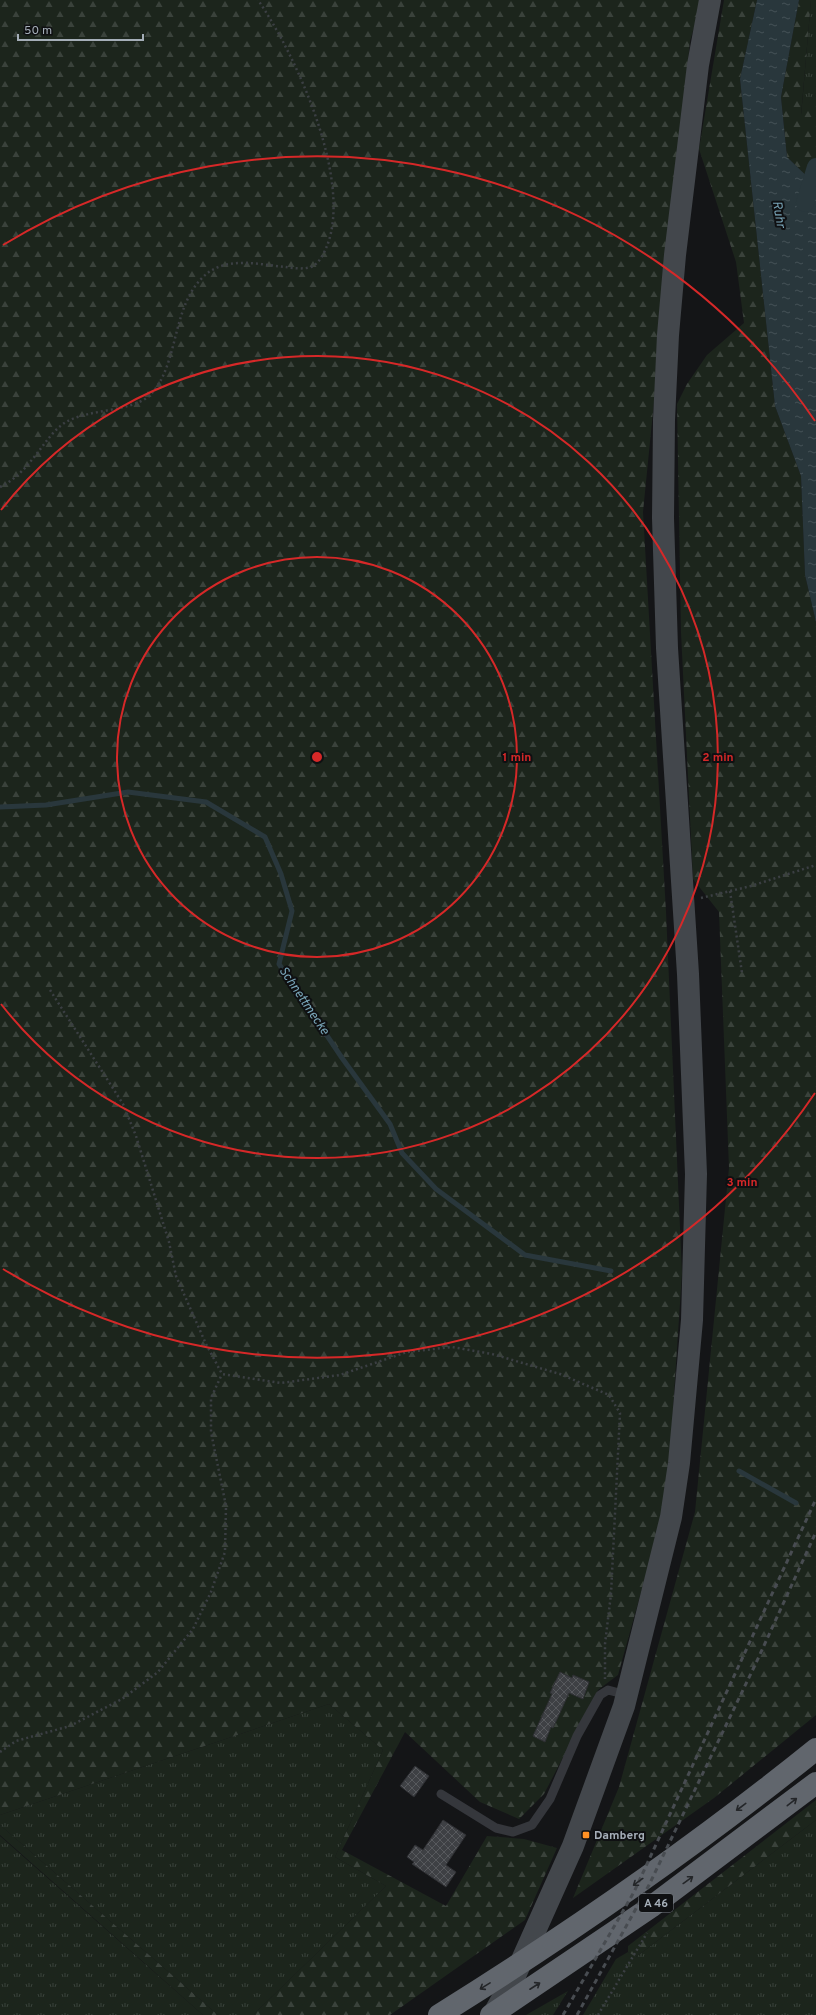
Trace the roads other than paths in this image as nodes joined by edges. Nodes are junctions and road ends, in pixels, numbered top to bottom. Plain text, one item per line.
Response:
1 (710, 0) edge
2 (627, 1695) junction
3 (816, 1749) edge
4 (816, 1783) edge
5 (441, 1794) dead end
6 (439, 2015) edge
7 (492, 2015) edge

1 - 2 main road
2 - 5 lane
2 - 7 main road
3 -> 6 highway, A 46
7 -> 4 highway, A 46

